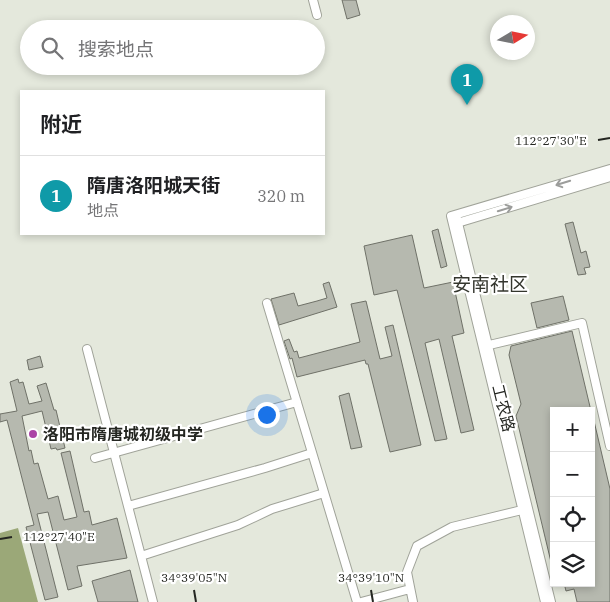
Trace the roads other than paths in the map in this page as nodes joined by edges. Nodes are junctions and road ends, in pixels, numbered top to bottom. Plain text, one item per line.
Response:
1 (313, 0) edge
2 (317, 15) dead end
3 (610, 169) edge
4 (610, 177) edge
5 (455, 220) junction
6 (267, 302) dead end
7 (486, 346) junction
8 (87, 349) dead end
9 (297, 402) junction
10 (610, 446) edge
11 (114, 453) junction
12 (312, 453) junction
13 (95, 458) dead end
14 (324, 493) junction
15 (128, 506) junction
16 (525, 509) junction
17 (141, 556) junction
18 (410, 589) junction
19 (153, 602) edge
20 (357, 602) edge
21 (361, 602) edge
22 (413, 602) edge
23 (545, 602) edge
24 (551, 602) edge

1 - 2 street
3 -> 5 street
5 -> 4 street
5 - 7 street, 工农路
6 - 9 street
7 - 10 street
7 - 16 street, 工农路
8 - 11 street
9 - 11 street
9 - 12 street
11 - 13 street
11 - 15 street
12 - 14 street
12 - 15 street
14 - 17 street
14 - 20 street
15 - 17 street
16 - 18 street
16 - 23 street, 工农路
16 - 24 street, 工农路
17 - 19 street
18 - 21 street
18 - 22 street

